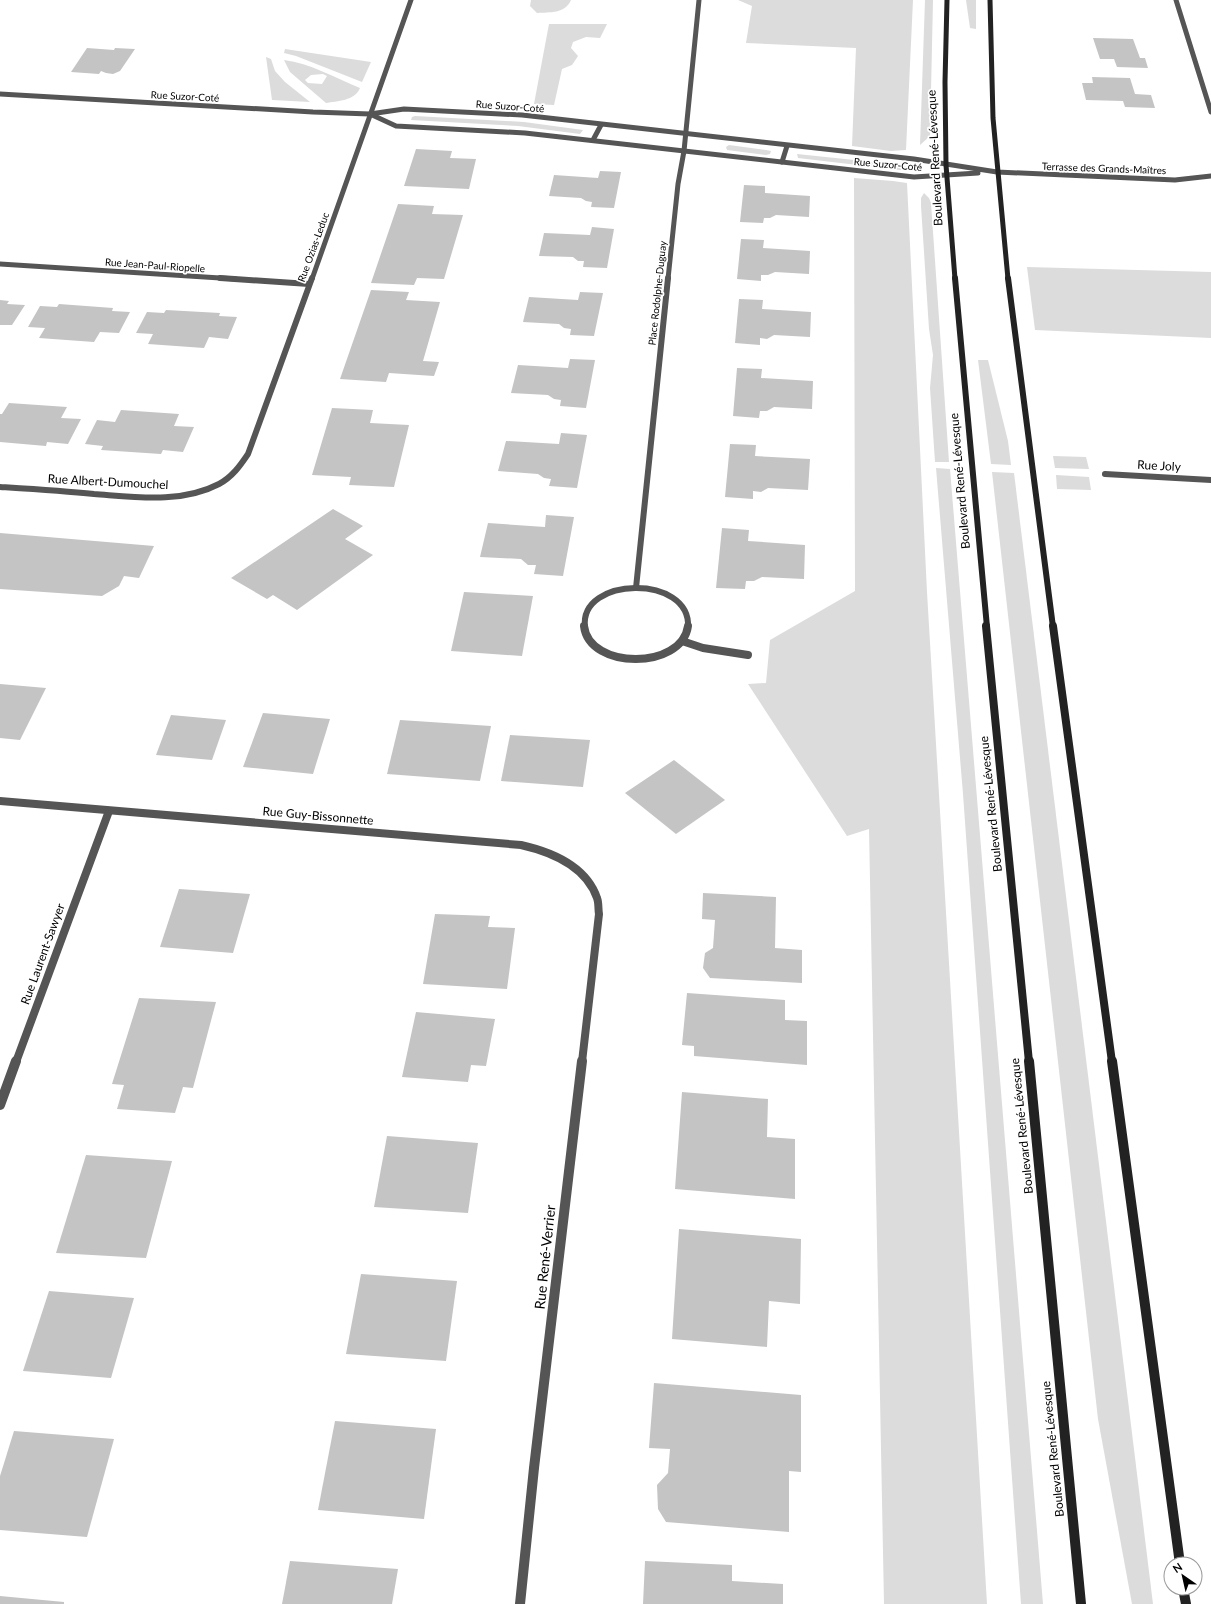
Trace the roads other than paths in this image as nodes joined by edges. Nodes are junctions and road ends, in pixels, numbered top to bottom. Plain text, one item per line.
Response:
1 (411, 0) edge
2 (699, 0) edge
3 (947, 0) edge
4 (990, 0) edge
5 (1176, 0) edge
6 (0, 94) edge
7 (1211, 112) edge
8 (370, 114) junction
9 (601, 125) junction
10 (685, 133) junction
11 (593, 140) junction
12 (787, 146) junction
13 (684, 151) junction
14 (782, 162) junction
15 (946, 165) junction
16 (997, 172) junction
17 (947, 175) junction
18 (1211, 176) edge
19 (0, 264) edge
20 (309, 284) junction
21 (1105, 474) dead end
22 (1211, 480) edge
23 (0, 487) edge
24 (213, 488) joint
25 (636, 588) junction
26 (682, 641) junction
27 (748, 655) dead end
28 (0, 801) edge
29 (109, 810) junction
30 (599, 914) joint
31 (0, 1105) edge
32 (1179, 1556) edge
33 (520, 1604) edge
34 (1081, 1604) edge

1 - 8 street, Rue Ozias-Leduc
2 - 10 street, Place Rodolphe-Duguay
3 - 15 main road, Boulevard René-Lévesque
4 - 16 main road
5 - 7 street
6 - 8 street, Rue Suzor-Coté
8 - 9 street, Rue Suzor-Coté
8 - 11 street, Rue Suzor-Coté
8 - 20 street, Rue Ozias-Leduc
9 - 10 street, Rue Suzor-Coté
9 - 11 street
10 - 12 street, Rue Suzor-Coté
10 - 13 street, Place Rodolphe-Duguay
11 - 13 street, Rue Suzor-Coté
12 - 14 street
12 - 15 street, Rue Suzor-Coté
13 - 14 street, Rue Suzor-Coté
13 - 25 street, Place Rodolphe-Duguay
14 - 17 street, Rue Suzor-Coté
15 - 16 street, Rue Suzor-Coté
15 - 17 main road, Boulevard René-Lévesque
16 - 17 street, Rue Suzor-Coté
16 - 18 street, Terrasse des Grands-Maîtres
16 - 32 main road
17 - 34 main road, Boulevard René-Lévesque
19 - 20 street, Rue Jean-Paul-Riopelle
20 - 24 street, Rue Ozias-Leduc
21 - 22 street, Rue Joly
23 - 24 street, Rue Albert-Dumouchel
25 - 26 street
25 - 26 street
26 - 27 street
28 - 29 street, Rue Guy-Bissonnette
29 - 30 street, Rue Guy-Bissonnette
29 - 31 street, Rue Laurent-Sawyer
30 - 33 street, Rue René-Verrier

